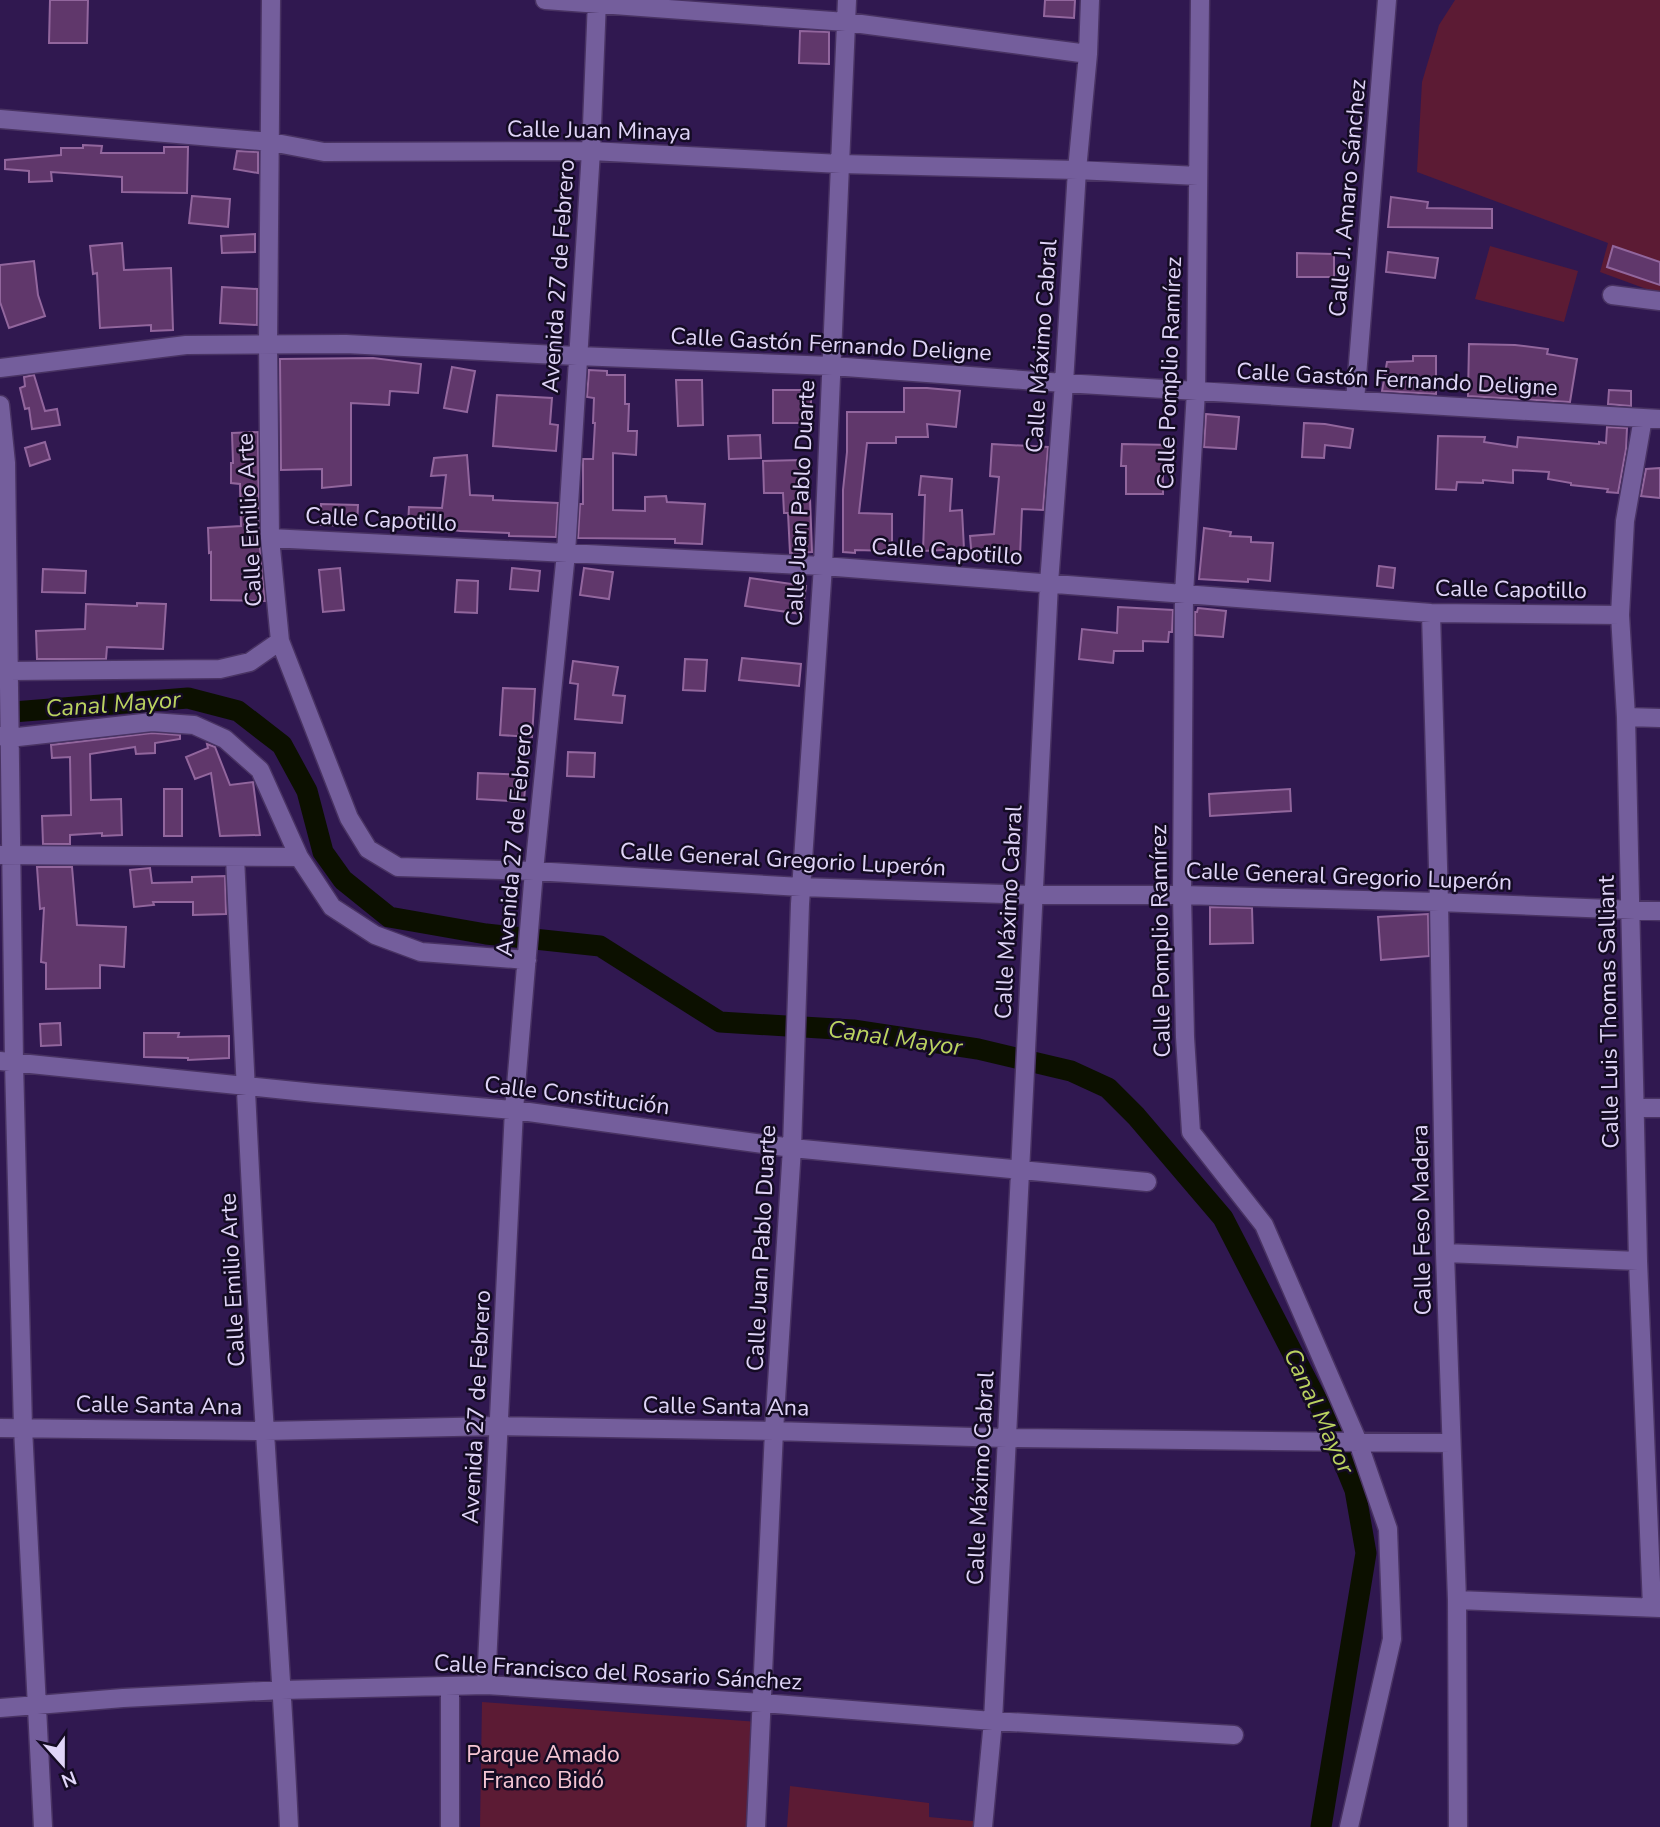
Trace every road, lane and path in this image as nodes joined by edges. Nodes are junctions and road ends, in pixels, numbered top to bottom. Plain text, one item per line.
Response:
1 (271, 0) edge
2 (545, 0) edge
3 (847, 0) edge
4 (1090, 0) edge
5 (1200, 0) edge
6 (1387, 0) edge
7 (597, 2) edge
8 (846, 22) junction
9 (1088, 54) junction
10 (0, 119) edge
11 (271, 142) junction
12 (591, 151) junction
13 (841, 164) junction
14 (1077, 170) junction
15 (1198, 176) junction
16 (1612, 295) dead end
17 (1660, 301) edge
18 (268, 343) junction
19 (578, 356) junction
20 (832, 366) junction
21 (0, 368) edge
22 (1064, 383) junction
23 (1196, 391) junction
24 (1355, 401) junction
25 (0, 405) edge
26 (1651, 418) edge
27 (270, 538) junction
28 (566, 553) junction
29 (823, 566) junction
30 (1049, 583) junction
31 (1184, 594) junction
32 (1431, 613) junction
33 (1620, 615) junction
34 (280, 641) junction
35 (4, 670) edge
36 (1626, 717) junction
37 (1660, 718) edge
38 (6, 736) edge
39 (6, 855) edge
40 (235, 856) junction
41 (299, 857) junction
42 (534, 871) junction
43 (801, 887) junction
44 (1033, 895) junction
45 (1182, 895) junction
46 (1439, 902) junction
47 (1630, 911) junction
48 (1660, 911) edge
49 (527, 956) junction
50 (7, 1061) edge
51 (245, 1085) junction
52 (1635, 1108) junction
53 (1660, 1108) edge
54 (514, 1110) junction
55 (792, 1148) junction
56 (1020, 1170) junction
57 (1147, 1182) dead end
58 (1445, 1254) junction
59 (1638, 1261) junction
60 (500, 1426) junction
61 (1652, 1427) edge
62 (0, 1428) edge
63 (23, 1428) junction
64 (265, 1431) junction
65 (774, 1431) junction
66 (1006, 1438) junction
67 (1354, 1442) junction
68 (1451, 1443) junction
69 (1457, 1600) junction
70 (1656, 1607) edge
71 (486, 1685) junction
72 (450, 1686) junction
73 (282, 1690) junction
74 (762, 1703) junction
75 (38, 1704) junction
76 (0, 1708) edge
77 (993, 1721) junction
78 (1234, 1735) dead end
79 (43, 1827) edge
80 (289, 1827) edge
81 (450, 1827) edge
82 (756, 1827) edge
83 (983, 1827) edge
84 (1349, 1827) edge
85 (1458, 1827) edge

1 - 11 street, Calle Emilio Arte
2 - 7 street
3 - 8 street, Calle Juan Pablo Duarte
4 - 9 street, Calle Máximo Cabral
5 - 15 street, Calle Pomplio Ramírez
6 - 24 street, Calle J. Amaro Sánchez
7 - 8 street
7 - 12 street, Avenida 27 de Febrero
8 - 9 street
8 - 13 street, Calle Juan Pablo Duarte
9 - 14 street, Calle Máximo Cabral
10 - 11 street, Calle Juan Minaya
11 - 12 street, Calle Juan Minaya
11 - 18 street, Calle Emilio Arte
12 - 13 street, Calle Juan Minaya
12 - 19 street, Avenida 27 de Febrero
13 - 14 street, Calle Juan Minaya
13 - 20 street, Calle Juan Pablo Duarte
14 - 15 street, Calle Juan Minaya
14 - 22 street, Calle Máximo Cabral
15 - 23 street, Calle Pomplio Ramírez
16 - 17 street
18 - 19 street, Calle Gastón Fernando Deligne
18 - 21 street, Calle Gastón Fernando Deligne
18 - 27 street, Calle Emilio Arte
19 - 20 street, Calle Gastón Fernando Deligne
19 - 28 street, Avenida 27 de Febrero
20 - 22 street, Calle Gastón Fernando Deligne
20 - 29 street, Calle Juan Pablo Duarte
22 - 23 street, Calle Gastón Fernando Deligne
22 - 30 street, Calle Máximo Cabral
23 - 24 street, Calle Gastón Fernando Deligne
23 - 31 street, Calle Pomplio Ramírez
24 - 26 street, Calle Gastón Fernando Deligne
25 - 35 street
26 - 33 street, Calle Luis Thomas Salliant
27 - 28 street, Calle Capotillo
27 - 34 street, Calle Emilio Arte
28 - 29 street, Calle Capotillo
28 - 42 street, Avenida 27 de Febrero
29 - 30 street, Calle Capotillo
29 - 43 street, Calle Juan Pablo Duarte
30 - 31 street, Calle Capotillo
30 - 44 street, Calle Máximo Cabral
31 - 32 street, Calle Capotillo
31 - 45 street, Calle Pomplio Ramírez
32 - 33 street, Calle Capotillo
32 - 46 street, Calle Feso Madera
33 - 36 street, Calle Luis Thomas Salliant
34 - 35 street
34 - 42 street, Calle Emilio Arte
35 - 38 street
36 - 37 street
36 - 47 street, Calle Luis Thomas Salliant
38 - 39 street
38 - 41 street
39 - 40 street
39 - 50 street
40 - 41 street
40 - 51 street, Calle Emilio Arte
41 - 49 street
42 - 43 street, Calle General Gregorio Luperón
42 - 49 street, Avenida 27 de Febrero
43 - 44 street, Calle General Gregorio Luperón
43 - 55 street, Calle Juan Pablo Duarte
44 - 45 street, Calle General Gregorio Luperón
44 - 56 street, Calle Máximo Cabral
45 - 46 street, Calle General Gregorio Luperón
45 - 67 street, Calle Pomplio Ramírez
46 - 47 street, Calle General Gregorio Luperón
46 - 58 street, Calle Feso Madera
47 - 48 street, Calle General Gregorio Luperón
47 - 52 street, Calle Luis Thomas Salliant
49 - 54 street, Avenida 27 de Febrero
50 - 51 street, Calle Constitución
50 - 63 street
51 - 54 street, Calle Constitución
51 - 64 street, Calle Emilio Arte
52 - 53 street
52 - 59 street, Calle Luis Thomas Salliant
54 - 55 street, Calle Constitución
54 - 60 street, Avenida 27 de Febrero
55 - 56 street, Calle Constitución
55 - 65 street, Calle Juan Pablo Duarte
56 - 57 street, Calle Constitución
56 - 66 street, Calle Máximo Cabral
58 - 59 street
58 - 68 street, Calle Feso Madera
59 - 61 street, Calle Luis Thomas Salliant
60 - 64 street, Calle Santa Ana
60 - 65 street, Calle Santa Ana
60 - 71 street, Avenida 27 de Febrero
61 - 70 street, Calle Luis Thomas Salliant
62 - 63 street, Calle Santa Ana
63 - 64 street, Calle Santa Ana
63 - 75 street
64 - 73 street, Calle Emilio Arte
65 - 66 street, Calle Santa Ana
65 - 74 street, Calle Juan Pablo Duarte
66 - 67 street, Calle Santa Ana
66 - 77 street, Calle Máximo Cabral
67 - 68 street, Calle Santa Ana
67 - 84 street, Calle Pomplio Ramírez
68 - 69 street, Calle Feso Madera
69 - 70 street
69 - 85 street, Calle Feso Madera
71 - 72 street, Calle Francisco del Rosario Sánchez
71 - 74 street, Calle Francisco del Rosario Sánchez
72 - 73 street, Calle Francisco del Rosario Sánchez
72 - 81 street
73 - 75 street, Calle Francisco del Rosario Sánchez
73 - 80 street, Calle Emilio Arte
74 - 77 street, Calle Francisco del Rosario Sánchez
74 - 82 street, Calle Juan Pablo Duarte
75 - 76 street, Calle Francisco del Rosario Sánchez
75 - 79 street
77 - 78 street, Calle Francisco del Rosario Sánchez
77 - 83 street, Calle Máximo Cabral

